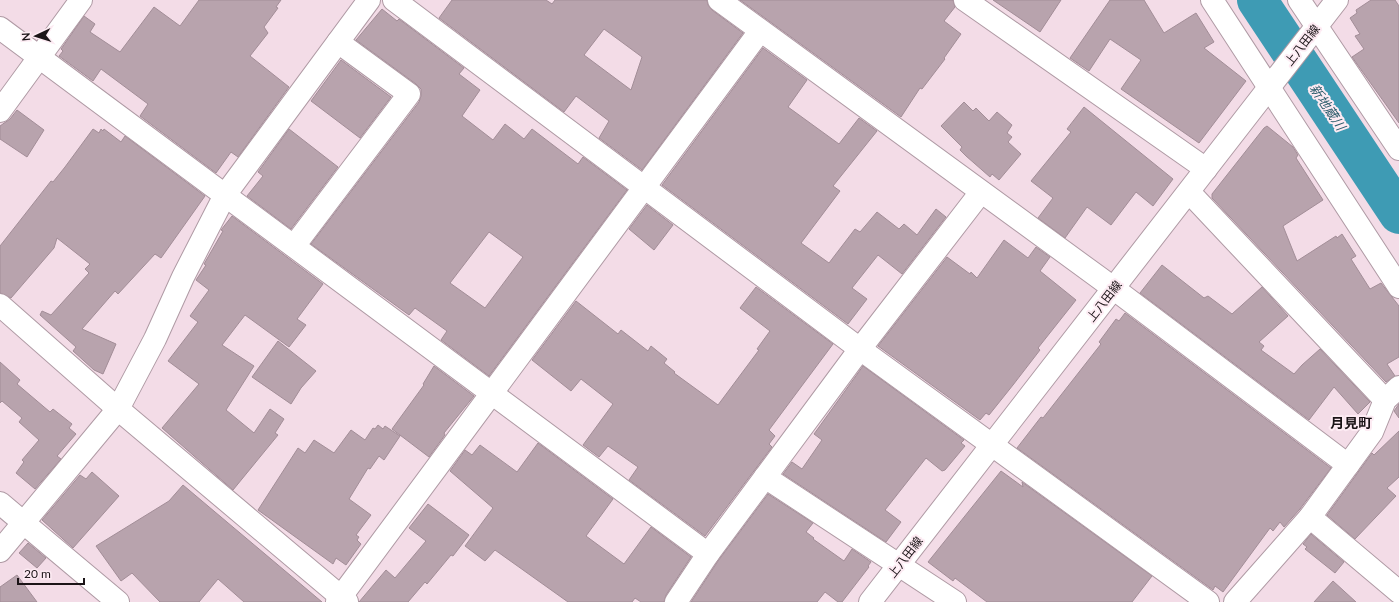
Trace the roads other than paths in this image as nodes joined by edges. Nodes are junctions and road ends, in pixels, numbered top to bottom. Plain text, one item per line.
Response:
1 (81, 0) edge
2 (369, 0) edge
3 (394, 0) edge
4 (719, 0) edge
5 (965, 0) edge
6 (1212, 0) edge
7 (1299, 0) edge
8 (1337, 0) edge
9 (0, 28) edge
10 (760, 31) junction
11 (1312, 32) junction
12 (338, 42) junction
13 (39, 57) junction
14 (1272, 83) junction
15 (0, 110) edge
16 (1399, 149) edge
17 (1206, 168) junction
18 (645, 187) junction
19 (981, 192) junction
20 (1189, 192) junction
21 (225, 195) junction
22 (294, 246) junction
23 (1399, 287) edge
24 (1114, 289) junction
25 (0, 305) edge
26 (860, 348) junction
27 (492, 392) junction
28 (1392, 394) edge
29 (118, 409) junction
30 (992, 445) junction
31 (1348, 465) junction
32 (765, 477) junction
33 (0, 503) edge
34 (1310, 517) junction
35 (23, 523) junction
36 (0, 551) edge
37 (708, 554) junction
38 (899, 565) junction
39 (1399, 592) edge
40 (341, 600) edge
41 (118, 602) edge
42 (676, 602) edge
43 (870, 602) edge
44 (955, 602) edge
45 (1208, 602) edge
46 (1236, 602) edge

1 - 13 street
2 - 12 street
3 - 18 street
4 - 10 street
5 - 17 street
6 - 14 street
7 - 11 street
8 - 11 street, 上八田線
9 - 13 street
10 - 18 street
10 - 19 street
11 - 14 street, 上八田線
11 - 16 street
12 - 21 street
12 - 22 street
13 - 15 street
13 - 21 street
14 - 17 street, 上八田線
14 - 23 street
17 - 20 street, 上八田線
18 - 26 street
18 - 27 street
19 - 24 street
19 - 26 street
20 - 24 street, 上八田線
20 - 28 street
21 - 22 street
21 - 29 street
22 - 27 street
24 - 30 street, 上八田線
24 - 31 street
25 - 29 street
26 - 30 street
26 - 32 street
27 - 37 street
27 - 40 street
28 - 31 street
29 - 35 street
29 - 40 street
30 - 38 street, 上八田線
30 - 45 street
31 - 34 street
32 - 37 street
32 - 38 street
33 - 35 street
34 - 39 street
34 - 46 street
35 - 36 street
35 - 41 street
37 - 42 street
38 - 43 street, 上八田線
38 - 44 street

